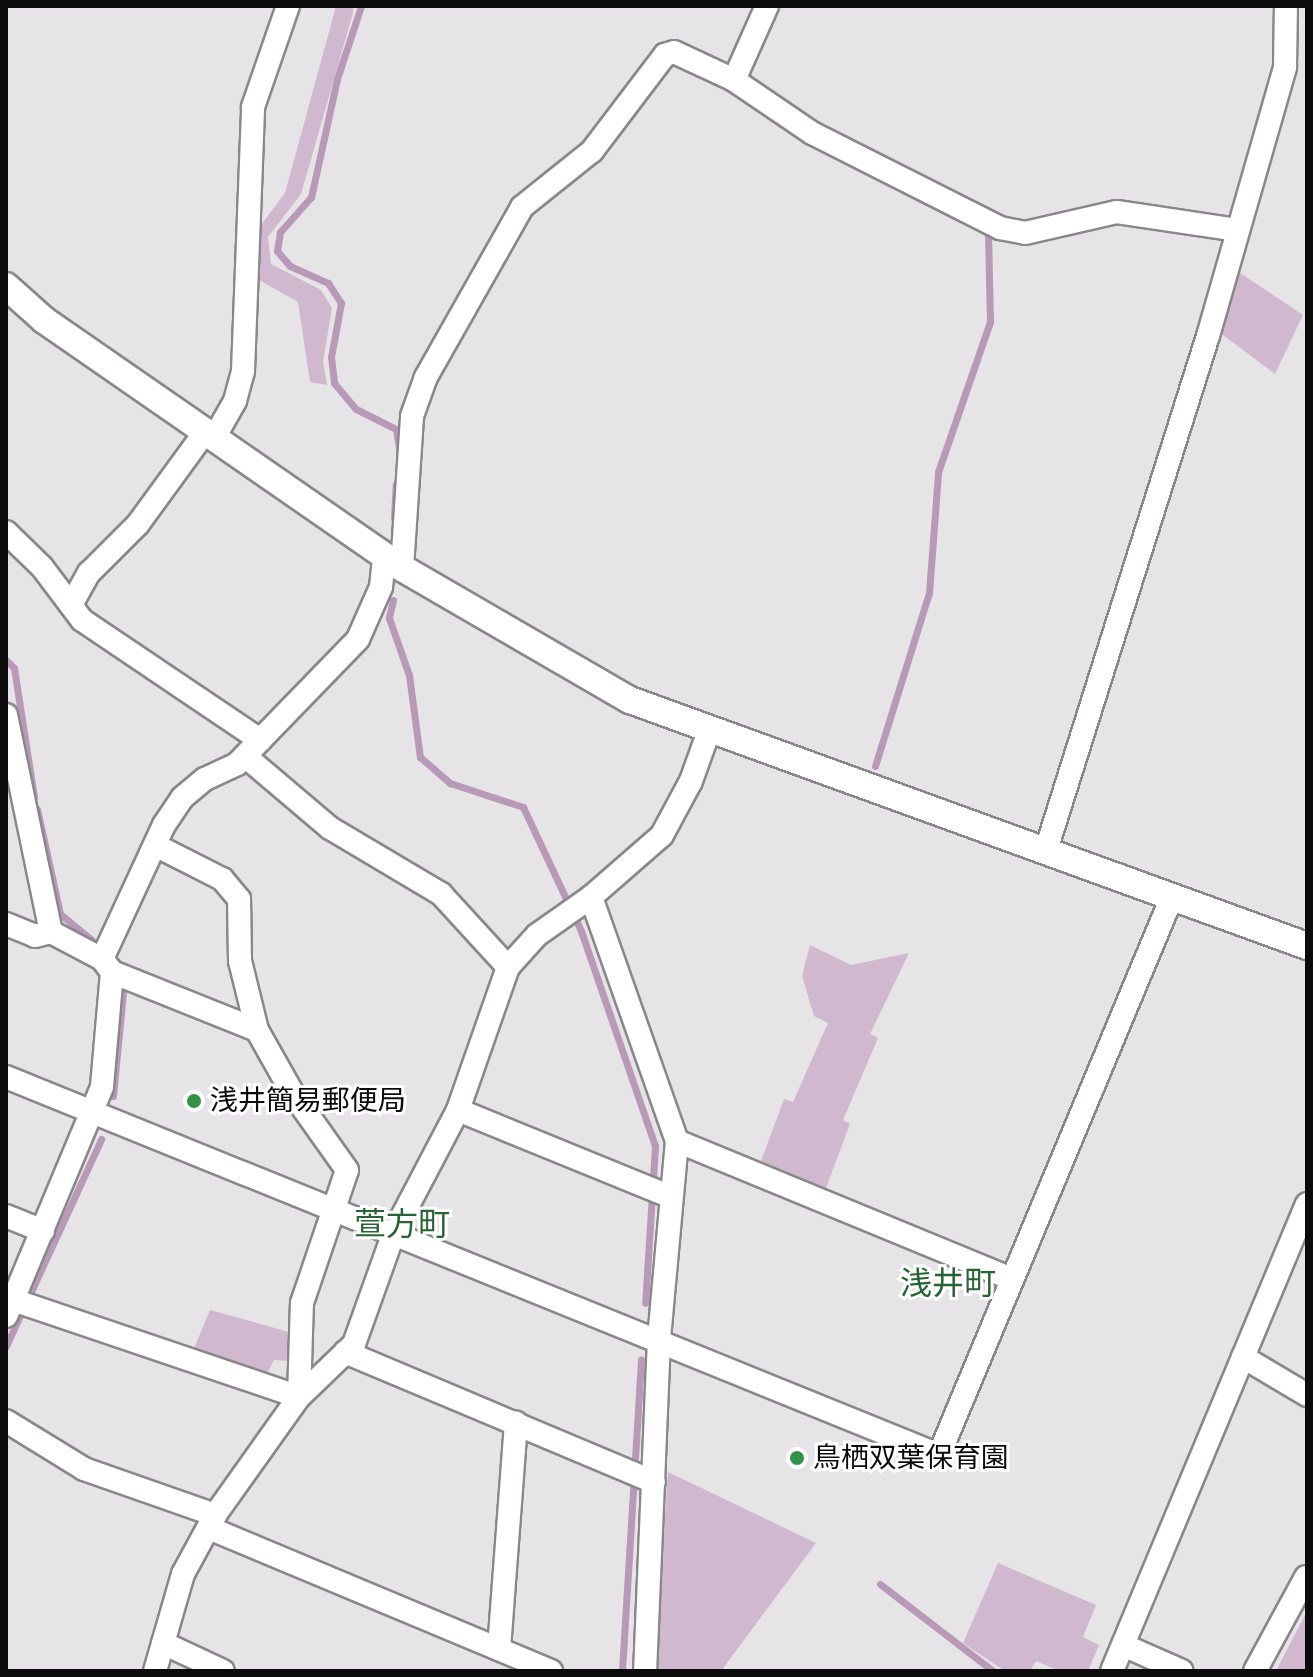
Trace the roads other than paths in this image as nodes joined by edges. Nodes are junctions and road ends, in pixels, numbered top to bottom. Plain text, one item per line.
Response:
1 (288, 6) edge
2 (767, 6) edge
3 (1286, 6) edge
4 (734, 80) junction
5 (1237, 230) junction
6 (6, 286) edge
7 (210, 435) junction
8 (6, 532) edge
9 (393, 562) junction
10 (71, 605) junction
11 (6, 715) edge
12 (710, 728) junction
13 (252, 748) junction
14 (14, 788) edge
15 (157, 846) junction
16 (1046, 850) junction
17 (1172, 897) junction
18 (586, 900) junction
19 (6, 924) edge
20 (51, 932) junction
21 (1307, 946) edge
22 (107, 965) junction
23 (508, 967) junction
24 (257, 1030) junction
25 (6, 1077) edge
26 (458, 1110) junction
27 (94, 1114) junction
28 (677, 1141) junction
29 (671, 1197) junction
30 (1307, 1204) edge
31 (336, 1210) junction
32 (6, 1216) edge
33 (43, 1231) junction
34 (394, 1232) junction
35 (1299, 1245) edge
36 (1012, 1279) junction
37 (18, 1308) edge
38 (659, 1339) junction
39 (345, 1352) junction
40 (1243, 1357) junction
41 (1307, 1395) edge
42 (299, 1397) junction
43 (6, 1421) edge
44 (516, 1423) junction
45 (654, 1482) junction
46 (212, 1522) junction
47 (1306, 1577) edge
48 (163, 1643) junction
49 (1123, 1645) junction
50 (499, 1649) junction
51 (155, 1671) edge
52 (223, 1671) edge
53 (551, 1671) edge
54 (645, 1671) edge
55 (1112, 1671) edge
56 (1182, 1671) edge
57 (1255, 1671) edge

1 - 7 street
2 - 4 street
3 - 5 street
4 - 5 street
4 - 9 street
5 - 16 street
6 - 7 street
7 - 9 street
7 - 10 street
8 - 10 street
9 - 12 street
9 - 13 street
10 - 13 street
11 - 14 street
12 - 16 street
12 - 18 street
13 - 15 street
13 - 23 street
14 - 20 street
15 - 22 street
15 - 24 street
16 - 17 street
17 - 21 street
17 - 36 street
18 - 23 street
18 - 28 street
19 - 20 street
20 - 22 street
22 - 24 street
22 - 27 street
23 - 26 street
24 - 31 street
25 - 27 street
26 - 29 street
26 - 34 street
27 - 31 street
27 - 33 street
28 - 29 street
28 - 36 street
29 - 38 street
30 - 35 street
31 - 34 street
31 - 42 street
32 - 33 street
33 - 37 street
34 - 38 street
34 - 39 street
35 - 40 street
36 - 38 street
37 - 42 street
38 - 45 street
39 - 42 street
39 - 44 street
40 - 41 street
40 - 49 street
42 - 46 street
43 - 46 street
44 - 45 street
44 - 50 street
45 - 54 street
46 - 48 street
46 - 50 street
47 - 57 street
48 - 51 street
48 - 52 street
49 - 55 street
49 - 56 street
50 - 53 street

